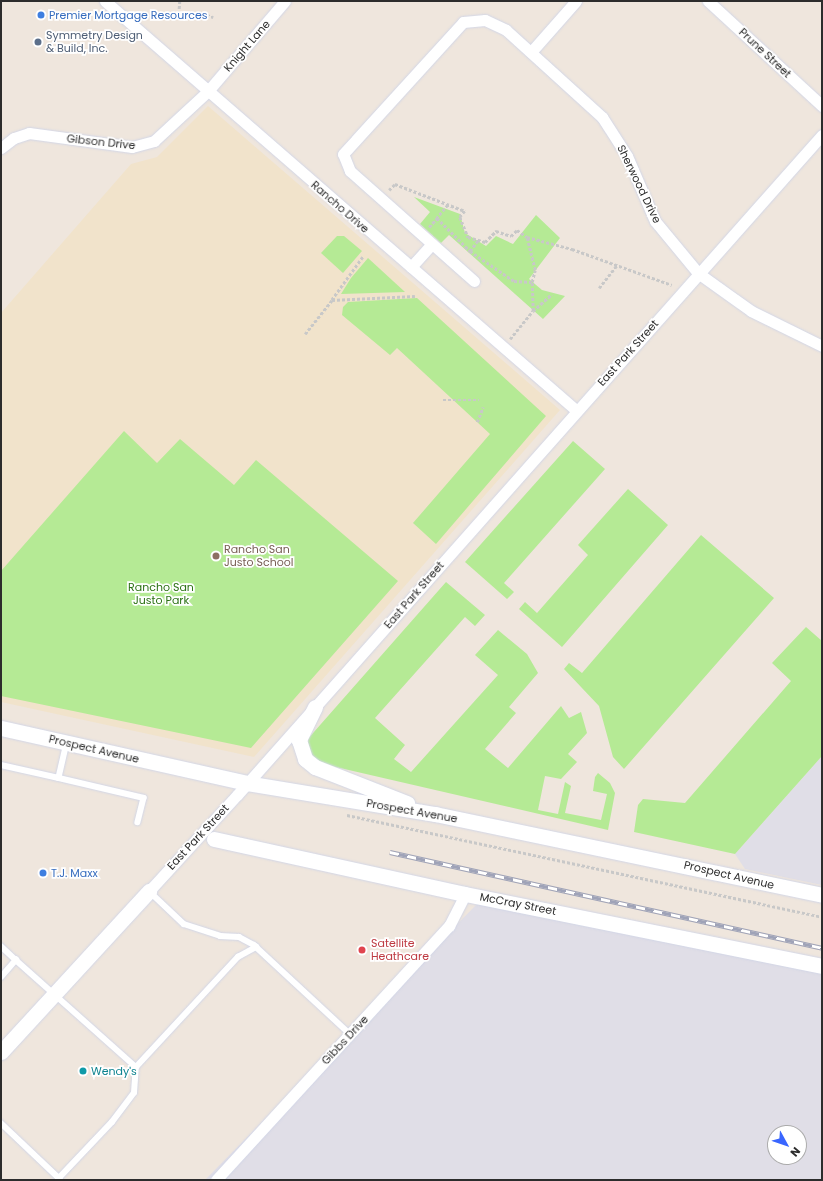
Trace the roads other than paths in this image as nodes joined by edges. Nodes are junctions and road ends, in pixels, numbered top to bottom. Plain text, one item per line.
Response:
1 (106, 1) edge
2 (285, 1) edge
3 (576, 1) edge
4 (708, 1) edge
5 (531, 52) junction
6 (208, 91) junction
7 (822, 106) edge
8 (822, 135) edge
9 (1, 148) edge
10 (432, 244) junction
11 (411, 267) junction
12 (698, 273) junction
13 (474, 281) dead end
14 (822, 346) edge
15 (577, 411) junction
16 (315, 707) junction
17 (1, 728) edge
18 (67, 743) junction
19 (1, 765) edge
20 (59, 778) junction
21 (247, 783) junction
22 (435, 814) junction
23 (138, 822) dead end
24 (214, 839) dead end
25 (148, 891) junction
26 (465, 894) junction
27 (822, 894) edge
28 (1, 946) edge
29 (256, 947) junction
30 (16, 960) junction
31 (822, 966) edge
32 (1, 977) edge
33 (53, 995) junction
34 (350, 1034) junction
35 (1, 1052) edge
36 (136, 1067) junction
37 (1, 1123) edge
38 (60, 1179) edge
39 (216, 1180) edge

1 - 6 street, Rancho Drive
2 - 6 street, Knight Lane
3 - 5 street
4 - 7 street, Prune Street
5 - 10 street, Sherwood Drive
5 - 12 street, Sherwood Drive
6 - 9 street, Gibson Drive
6 - 11 street, Rancho Drive
8 - 12 street, East Park Street
10 - 11 street
10 - 13 street
11 - 15 street, Rancho Drive
12 - 14 street, Sherwood Drive
12 - 15 street, East Park Street
15 - 16 street, East Park Street
16 - 21 street, East Park Street
16 - 22 street
17 - 18 street, Prospect Avenue
18 - 20 lane
18 - 21 street, Prospect Avenue
19 - 20 lane
20 - 23 lane
21 - 22 street, Prospect Avenue
21 - 25 street, East Park Street
22 - 27 street, Prospect Avenue
24 - 26 street, McCray Street
25 - 29 lane
25 - 33 street, East Park Street
26 - 31 street, McCray Street
26 - 34 street, Gibbs Drive
28 - 30 lane
29 - 34 lane
29 - 36 lane
30 - 32 lane
30 - 33 lane
33 - 35 street, East Park Street
33 - 36 lane
34 - 39 street, Gibbs Drive
36 - 38 lane
37 - 38 lane

